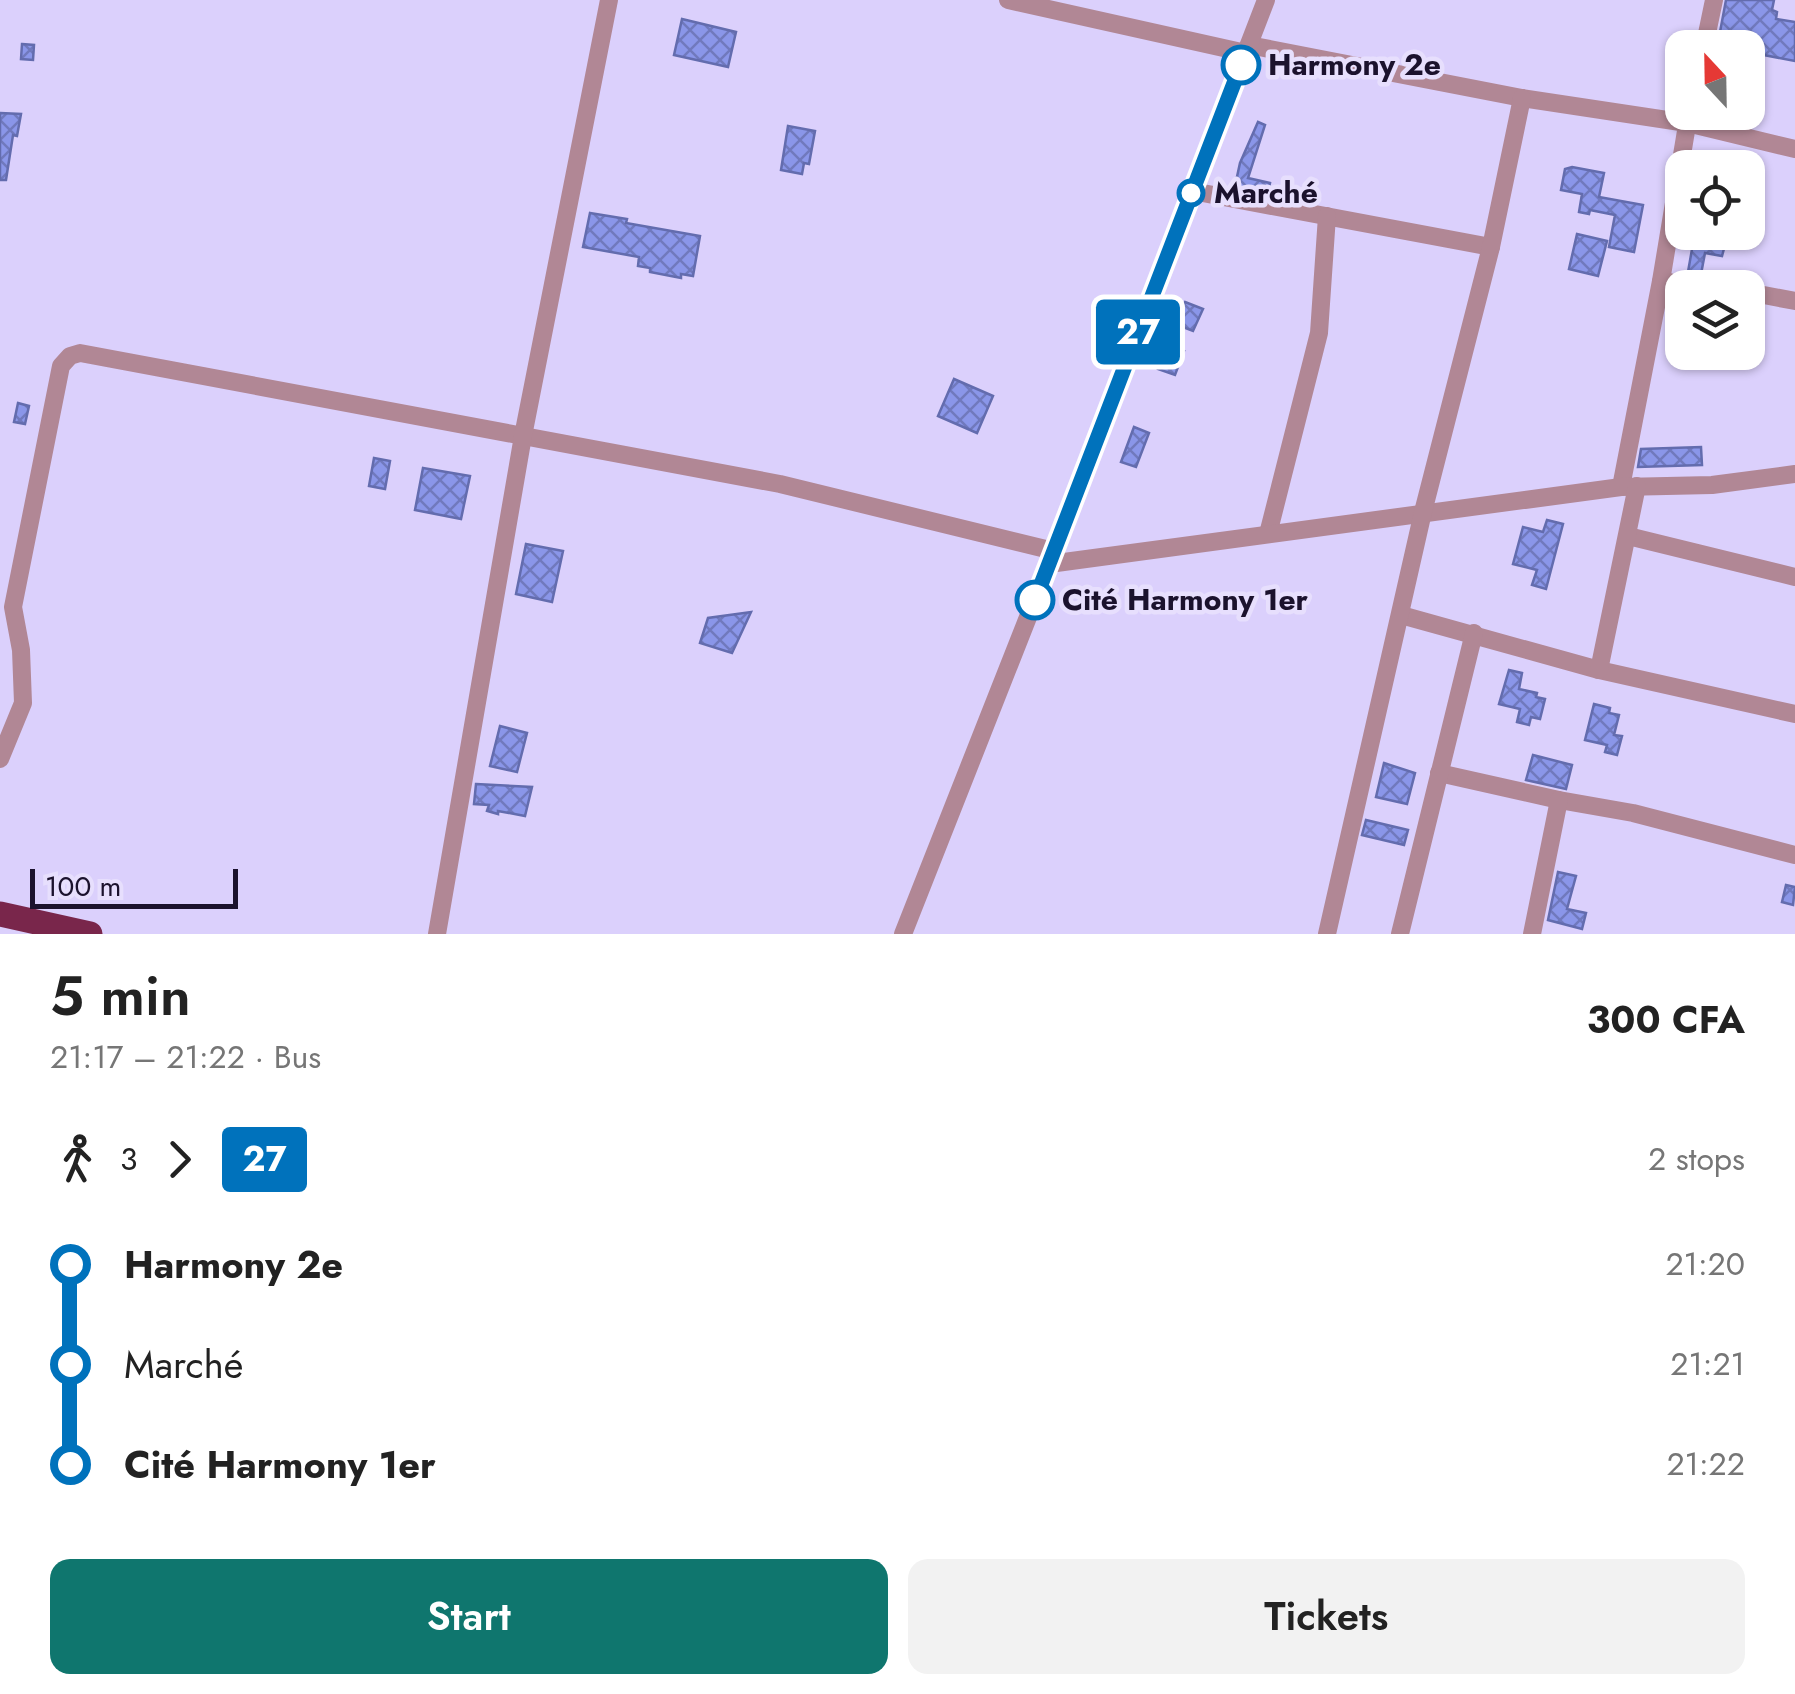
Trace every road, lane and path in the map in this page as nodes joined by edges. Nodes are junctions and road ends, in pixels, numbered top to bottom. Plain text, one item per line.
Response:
1 (609, 0) edge
2 (1008, 0) edge
3 (1266, 0) edge
4 (1714, 0) edge
5 (1708, 30) edge
6 (1248, 49) junction
7 (1522, 98) junction
8 (1665, 115) edge
9 (1686, 130) edge
10 (1729, 130) edge
11 (1795, 149) edge
12 (1192, 191) junction
13 (1327, 216) junction
14 (1490, 248) junction
15 (1661, 282) junction
16 (1665, 283) edge
17 (1765, 295) edge
18 (1795, 301) edge
19 (523, 436) junction
20 (1795, 474) edge
21 (1629, 486) junction
22 (1422, 512) junction
23 (1268, 534) junction
24 (1628, 536) junction
25 (1052, 558) junction
26 (1795, 577) edge
27 (1401, 615) junction
28 (1474, 633) junction
29 (1599, 670) junction
30 (1795, 714) edge
31 (0, 760) edge
32 (1439, 773) junction
33 (1560, 800) junction
34 (1795, 856) edge
35 (0, 914) edge
36 (90, 934) edge
37 (437, 934) edge
38 (902, 934) edge
39 (1326, 934) edge
40 (1400, 934) edge
41 (1532, 934) edge

1 - 19 street
2 - 6 street
3 - 6 street
4 - 5 street
6 - 7 street
6 - 12 street
7 - 8 street
7 - 14 street
9 - 15 street
10 - 11 street
12 - 13 street
12 - 25 street
13 - 14 street
13 - 23 street
14 - 22 street
15 - 16 street
15 - 21 street
17 - 18 street
19 - 25 street
19 - 31 street
19 - 37 street
20 - 21 street
21 - 22 street
21 - 24 street
22 - 23 street
22 - 27 street
23 - 25 street
24 - 26 street
24 - 29 street
25 - 38 street
27 - 28 street
27 - 39 street
28 - 29 street
28 - 32 street
29 - 30 street
32 - 33 street
32 - 40 street
33 - 34 street
33 - 41 street
35 - 36 highway

